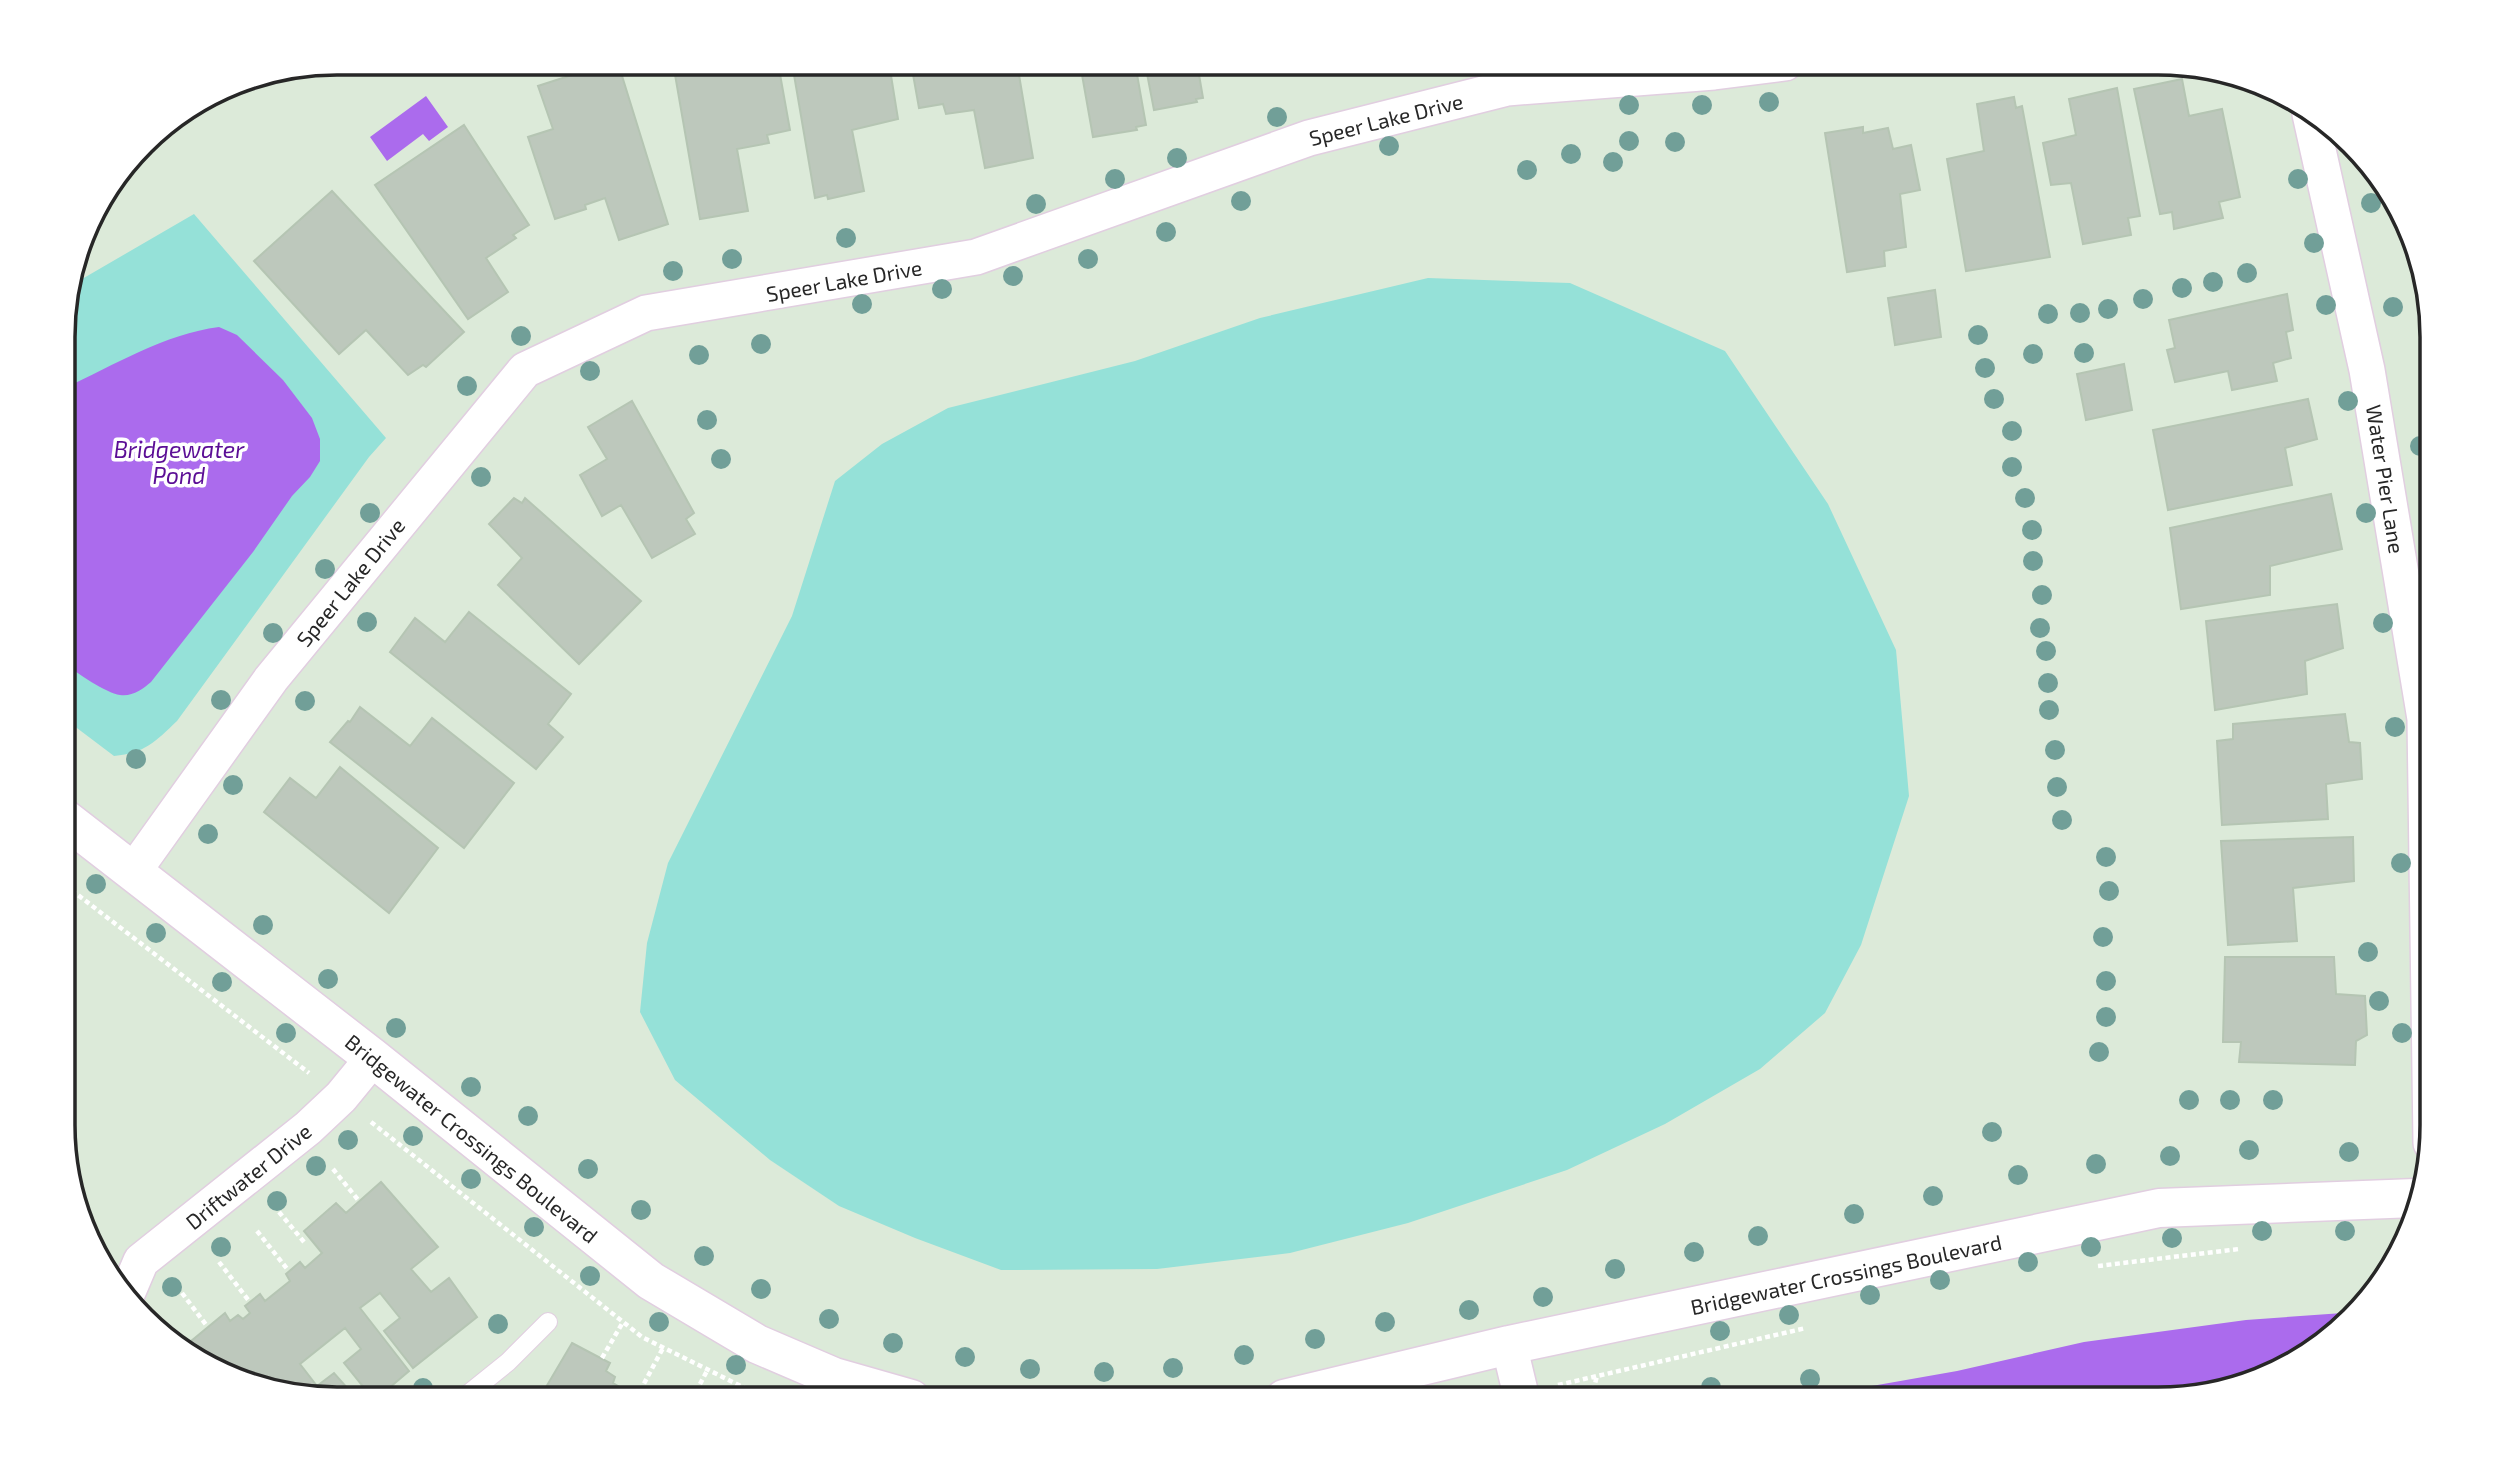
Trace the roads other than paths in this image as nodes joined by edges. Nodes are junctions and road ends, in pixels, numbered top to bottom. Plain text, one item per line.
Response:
1 (1675, 75) edge
2 (2313, 126) edge
3 (2420, 689) edge
4 (75, 827) edge
5 (133, 872) junction
6 (373, 1058) junction
7 (2409, 1198) edge
8 (130, 1286) edge
9 (548, 1322) dead end
10 (1508, 1345) junction
11 (477, 1387) edge
12 (869, 1387) edge
13 (1334, 1387) edge
14 (1519, 1387) edge

1 - 5 street, Speer Lake Drive
2 - 3 street, Water Pier Lane
4 - 5 street, Bridgewater Crossings Boulevard
5 - 6 street, Bridgewater Crossings Boulevard
6 - 8 street, Driftwater Drive
6 - 12 street, Bridgewater Crossings Boulevard
7 - 10 street, Bridgewater Crossings Boulevard
9 - 11 lane
10 - 13 street, Bridgewater Crossings Boulevard
10 - 14 street

